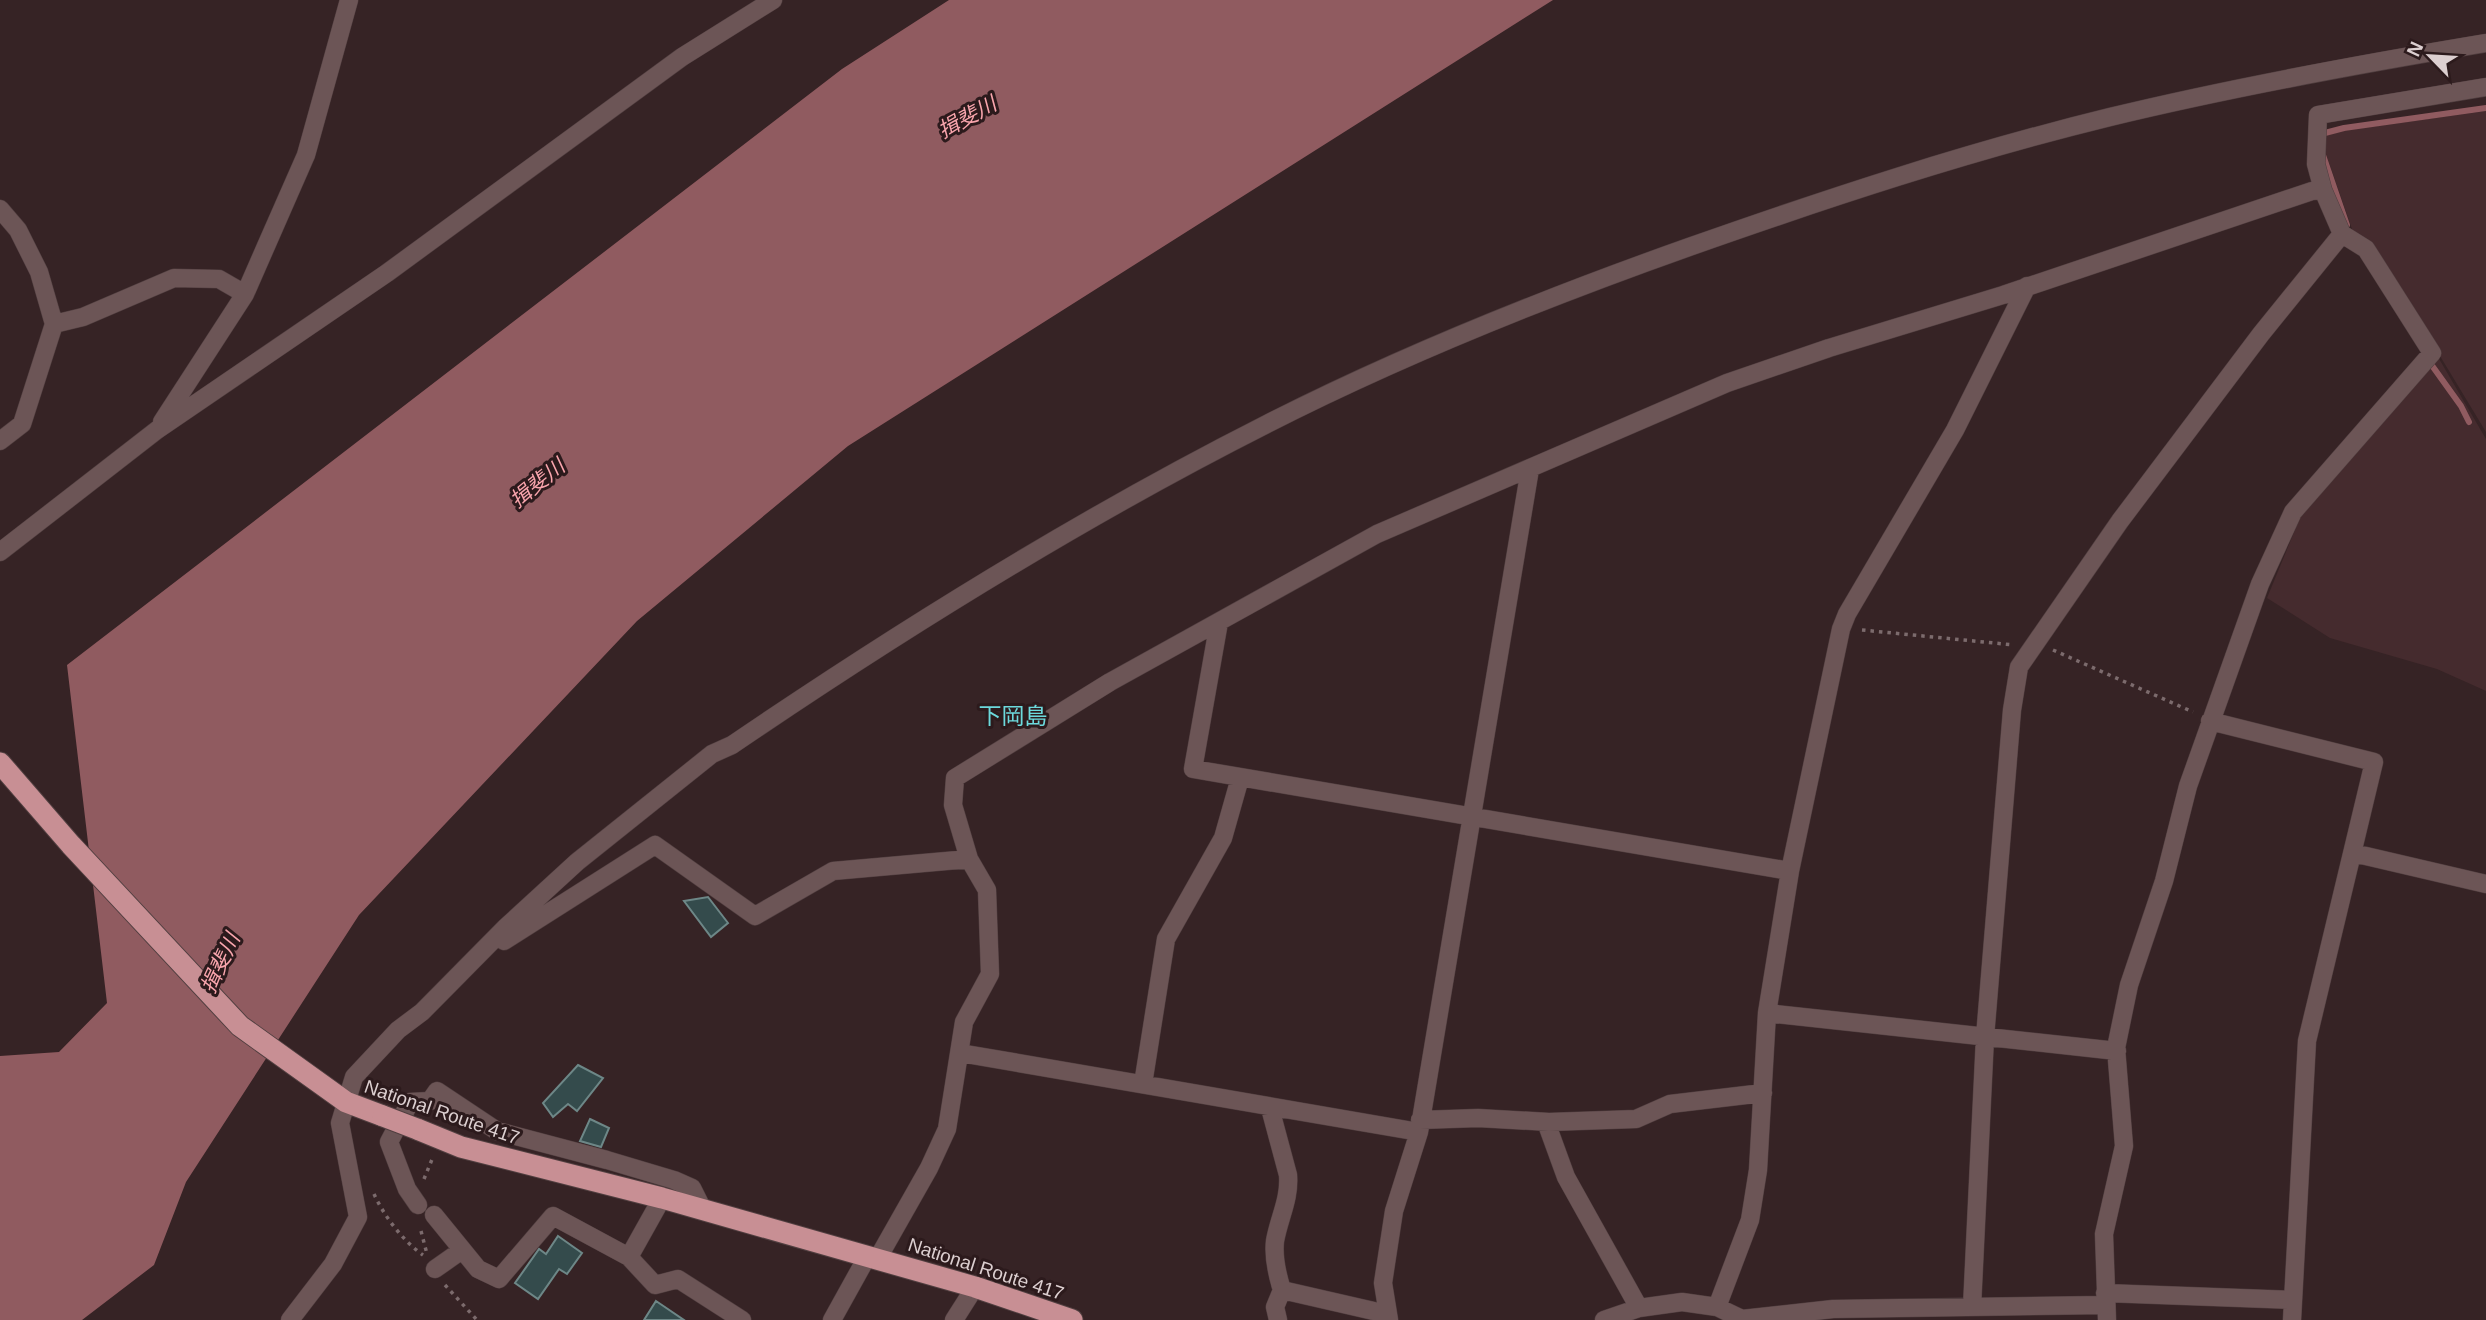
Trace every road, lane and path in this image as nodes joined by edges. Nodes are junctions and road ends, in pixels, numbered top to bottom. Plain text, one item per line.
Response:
1 (349, 0) edge
2 (773, 0) edge
3 (2486, 43) edge
4 (2486, 87) edge
5 (2323, 190) junction
6 (0, 209) edge
7 (8, 233) edge
8 (2342, 234) junction
9 (2027, 286) junction
10 (245, 294) junction
11 (54, 324) junction
12 (157, 430) junction
13 (0, 441) edge
14 (1530, 469) junction
15 (0, 552) edge
16 (1219, 622) junction
17 (1841, 629) junction
18 (2033, 646) junction
19 (2210, 721) junction
20 (0, 762) edge
21 (1240, 778) junction
22 (1472, 818) junction
23 (2353, 853) junction
24 (969, 859) junction
25 (1790, 871) junction
26 (2486, 884) edge
27 (478, 957) junction
28 (1767, 1013) junction
29 (1985, 1037) junction
30 (2116, 1051) junction
31 (960, 1053) junction
32 (1143, 1084) junction
33 (1763, 1093) junction
34 (346, 1101) junction
35 (1270, 1108) junction
36 (1546, 1122) junction
37 (1420, 1126) junction
38 (369, 1183) dead end
39 (662, 1198) junction
40 (418, 1205) dead end
41 (704, 1210) junction
42 (433, 1215) dead end
43 (462, 1250) junction
44 (629, 1257) junction
45 (872, 1258) junction
46 (433, 1264) joint
47 (975, 1287) junction
48 (1282, 1290) junction
49 (2293, 1300) junction
50 (2106, 1306) edge
51 (1717, 1307) junction
52 (1972, 1307) junction
53 (1639, 1308) junction
54 (1388, 1315) edge
55 (1809, 1316) edge
56 (290, 1320) edge
57 (741, 1320) edge
58 (832, 1320) edge
59 (954, 1320) edge
60 (1072, 1320) edge
61 (1278, 1320) edge
62 (1604, 1320) edge
63 (2292, 1320) edge

1 - 10 street
2 - 12 street
3 - 27 street
4 - 5 street
5 - 8 street
5 - 9 street
6 - 7 street
7 - 11 street
8 - 18 street
8 - 19 street
9 - 14 street
9 - 17 street
10 - 11 street
10 - 12 street
11 - 13 street
12 - 15 street
14 - 16 street
14 - 22 street
16 - 21 street
16 - 24 street
17 - 18 path
17 - 25 street
18 - 19 path
18 - 29 street
19 - 23 street
19 - 30 street
20 - 34 highway, National Route 417
21 - 22 street
21 - 32 street
22 - 25 street
22 - 37 street
23 - 26 street
23 - 49 street
24 - 27 street
24 - 31 street
25 - 28 street
27 - 34 street
28 - 29 street
28 - 33 street
29 - 30 street
29 - 52 street
30 - 50 street
31 - 32 street
31 - 45 street
32 - 35 street
33 - 36 street
33 - 51 street
34 - 39 highway, National Route 417, bridge
34 - 56 street
35 - 37 street
35 - 48 street
36 - 37 street
36 - 53 street
37 - 54 street
38 - 46 path
39 - 41 highway, National Route 417
39 - 44 street
40 - 41 street
41 - 45 highway, National Route 417
42 - 43 street
43 - 44 street
43 - 46 street
44 - 57 street
45 - 47 highway, National Route 417
45 - 58 street
47 - 59 street
47 - 60 highway, National Route 417
48 - 54 street
48 - 61 street
49 - 50 street
49 - 63 street
50 - 52 street
51 - 53 street
51 - 55 street
52 - 55 street
53 - 62 street

